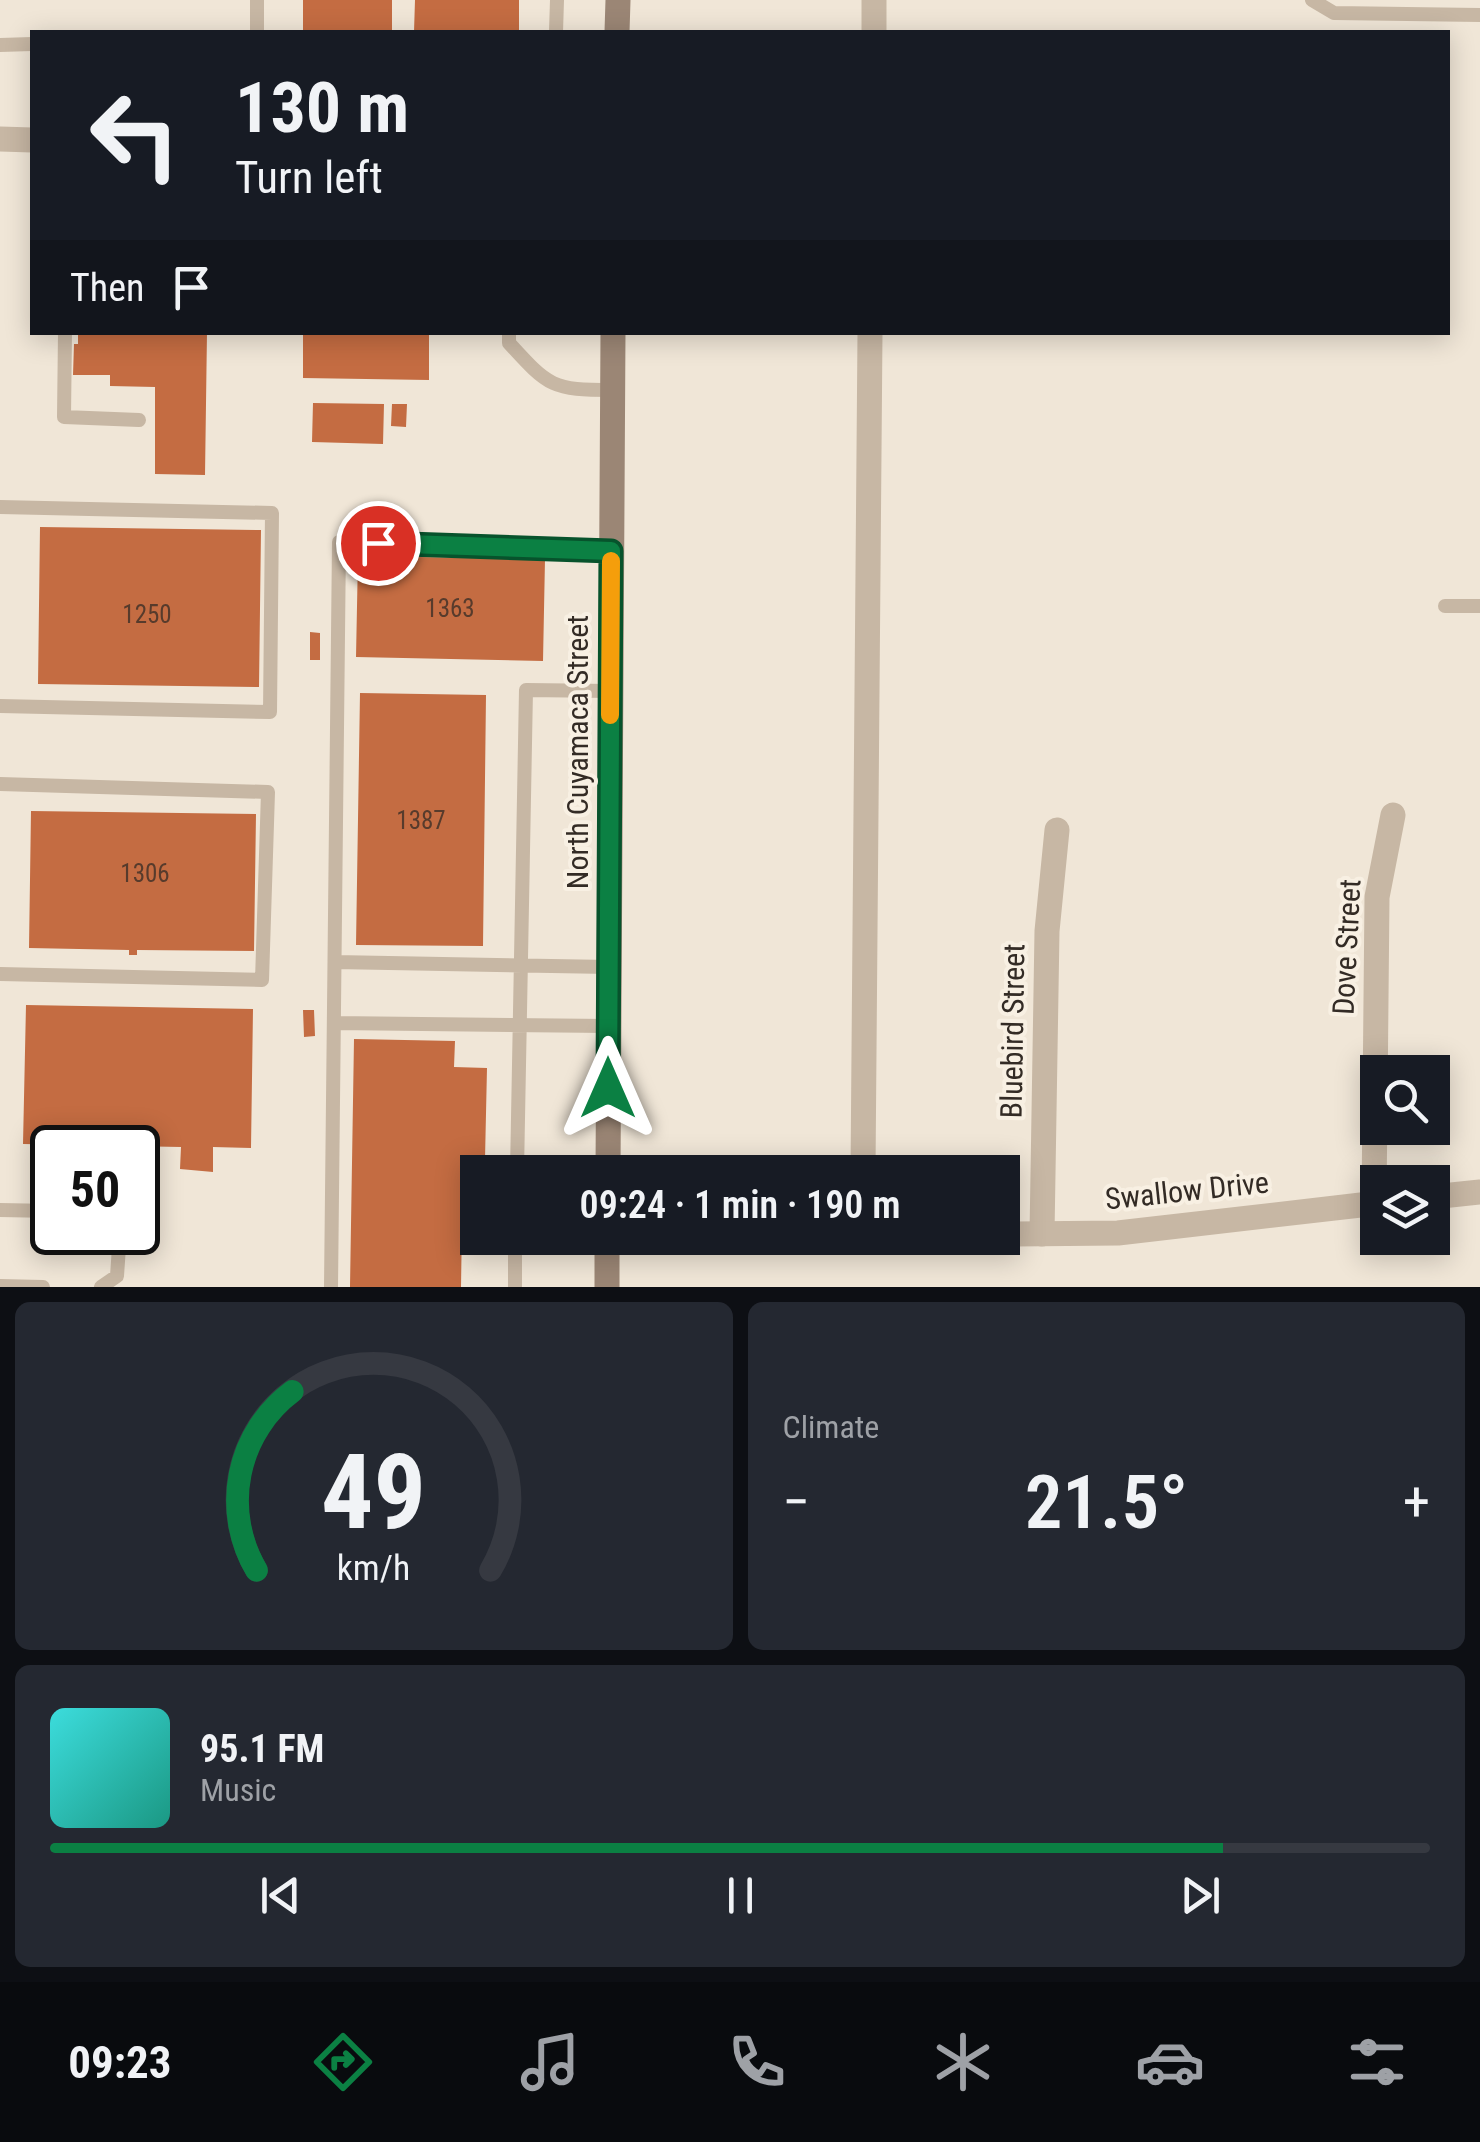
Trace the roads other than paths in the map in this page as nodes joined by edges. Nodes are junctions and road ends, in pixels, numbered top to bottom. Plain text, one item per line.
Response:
1 (257, 0) edge
2 (557, 0) edge
3 (618, 0) edge
4 (874, 0) edge
5 (1312, 0) edge
6 (1480, 16) edge
7 (256, 30) edge
8 (556, 30) edge
9 (617, 30) edge
10 (874, 30) edge
11 (30, 44) edge
12 (0, 45) edge
13 (0, 139) edge
14 (30, 140) edge
15 (65, 335) edge
16 (509, 335) edge
17 (613, 335) edge
18 (870, 335) edge
19 (612, 390) junction
20 (138, 420) dead end
21 (0, 507) edge
22 (611, 551) junction
23 (1445, 606) dead end
24 (1480, 606) edge
25 (610, 690) junction
26 (0, 706) edge
27 (0, 784) edge
28 (1393, 814) dead end
29 (1056, 830) dead end
30 (335, 962) junction
31 (521, 963) junction
32 (609, 967) junction
33 (0, 974) edge
34 (334, 1022) junction
35 (520, 1024) junction
36 (608, 1026) junction
37 (517, 1155) edge
38 (608, 1155) edge
39 (863, 1155) edge
40 (1376, 1165) edge
41 (1480, 1192) edge
42 (1450, 1195) edge
43 (1360, 1205) edge
44 (0, 1210) edge
45 (30, 1210) edge
46 (1020, 1234) edge
47 (1042, 1234) junction
48 (119, 1255) edge
49 (515, 1255) edge
50 (607, 1255) edge
51 (0, 1286) edge
52 (43, 1287) edge
53 (101, 1287) edge
54 (331, 1287) edge
55 (514, 1287) edge
56 (607, 1287) edge

1 - 7 lane
2 - 8 lane
3 - 9 main road
4 - 10 street
5 - 6 lane
11 - 12 lane
13 - 14 street
15 - 20 lane
16 - 19 lane
17 - 19 main road, North Cuyamaca Street
18 - 39 street
19 - 22 main road, North Cuyamaca Street
21 - 26 lane
22 - 25 main road, North Cuyamaca Street
22 - 30 lane
23 - 24 lane
25 - 31 lane
25 - 32 main road, North Cuyamaca Street
27 - 33 lane
28 - 40 street, Dove Street
29 - 47 street, Bluebird Street
30 - 31 lane
30 - 34 lane
31 - 32 lane
31 - 35 lane
32 - 36 main road, North Cuyamaca Street
34 - 35 lane
34 - 54 lane
35 - 36 lane
35 - 37 lane
36 - 38 main road, North Cuyamaca Street
41 - 42 street
43 - 47 street, Swallow Drive
44 - 45 lane
46 - 47 street, Swallow Drive
48 - 53 lane
49 - 55 lane
50 - 56 main road
51 - 52 lane

